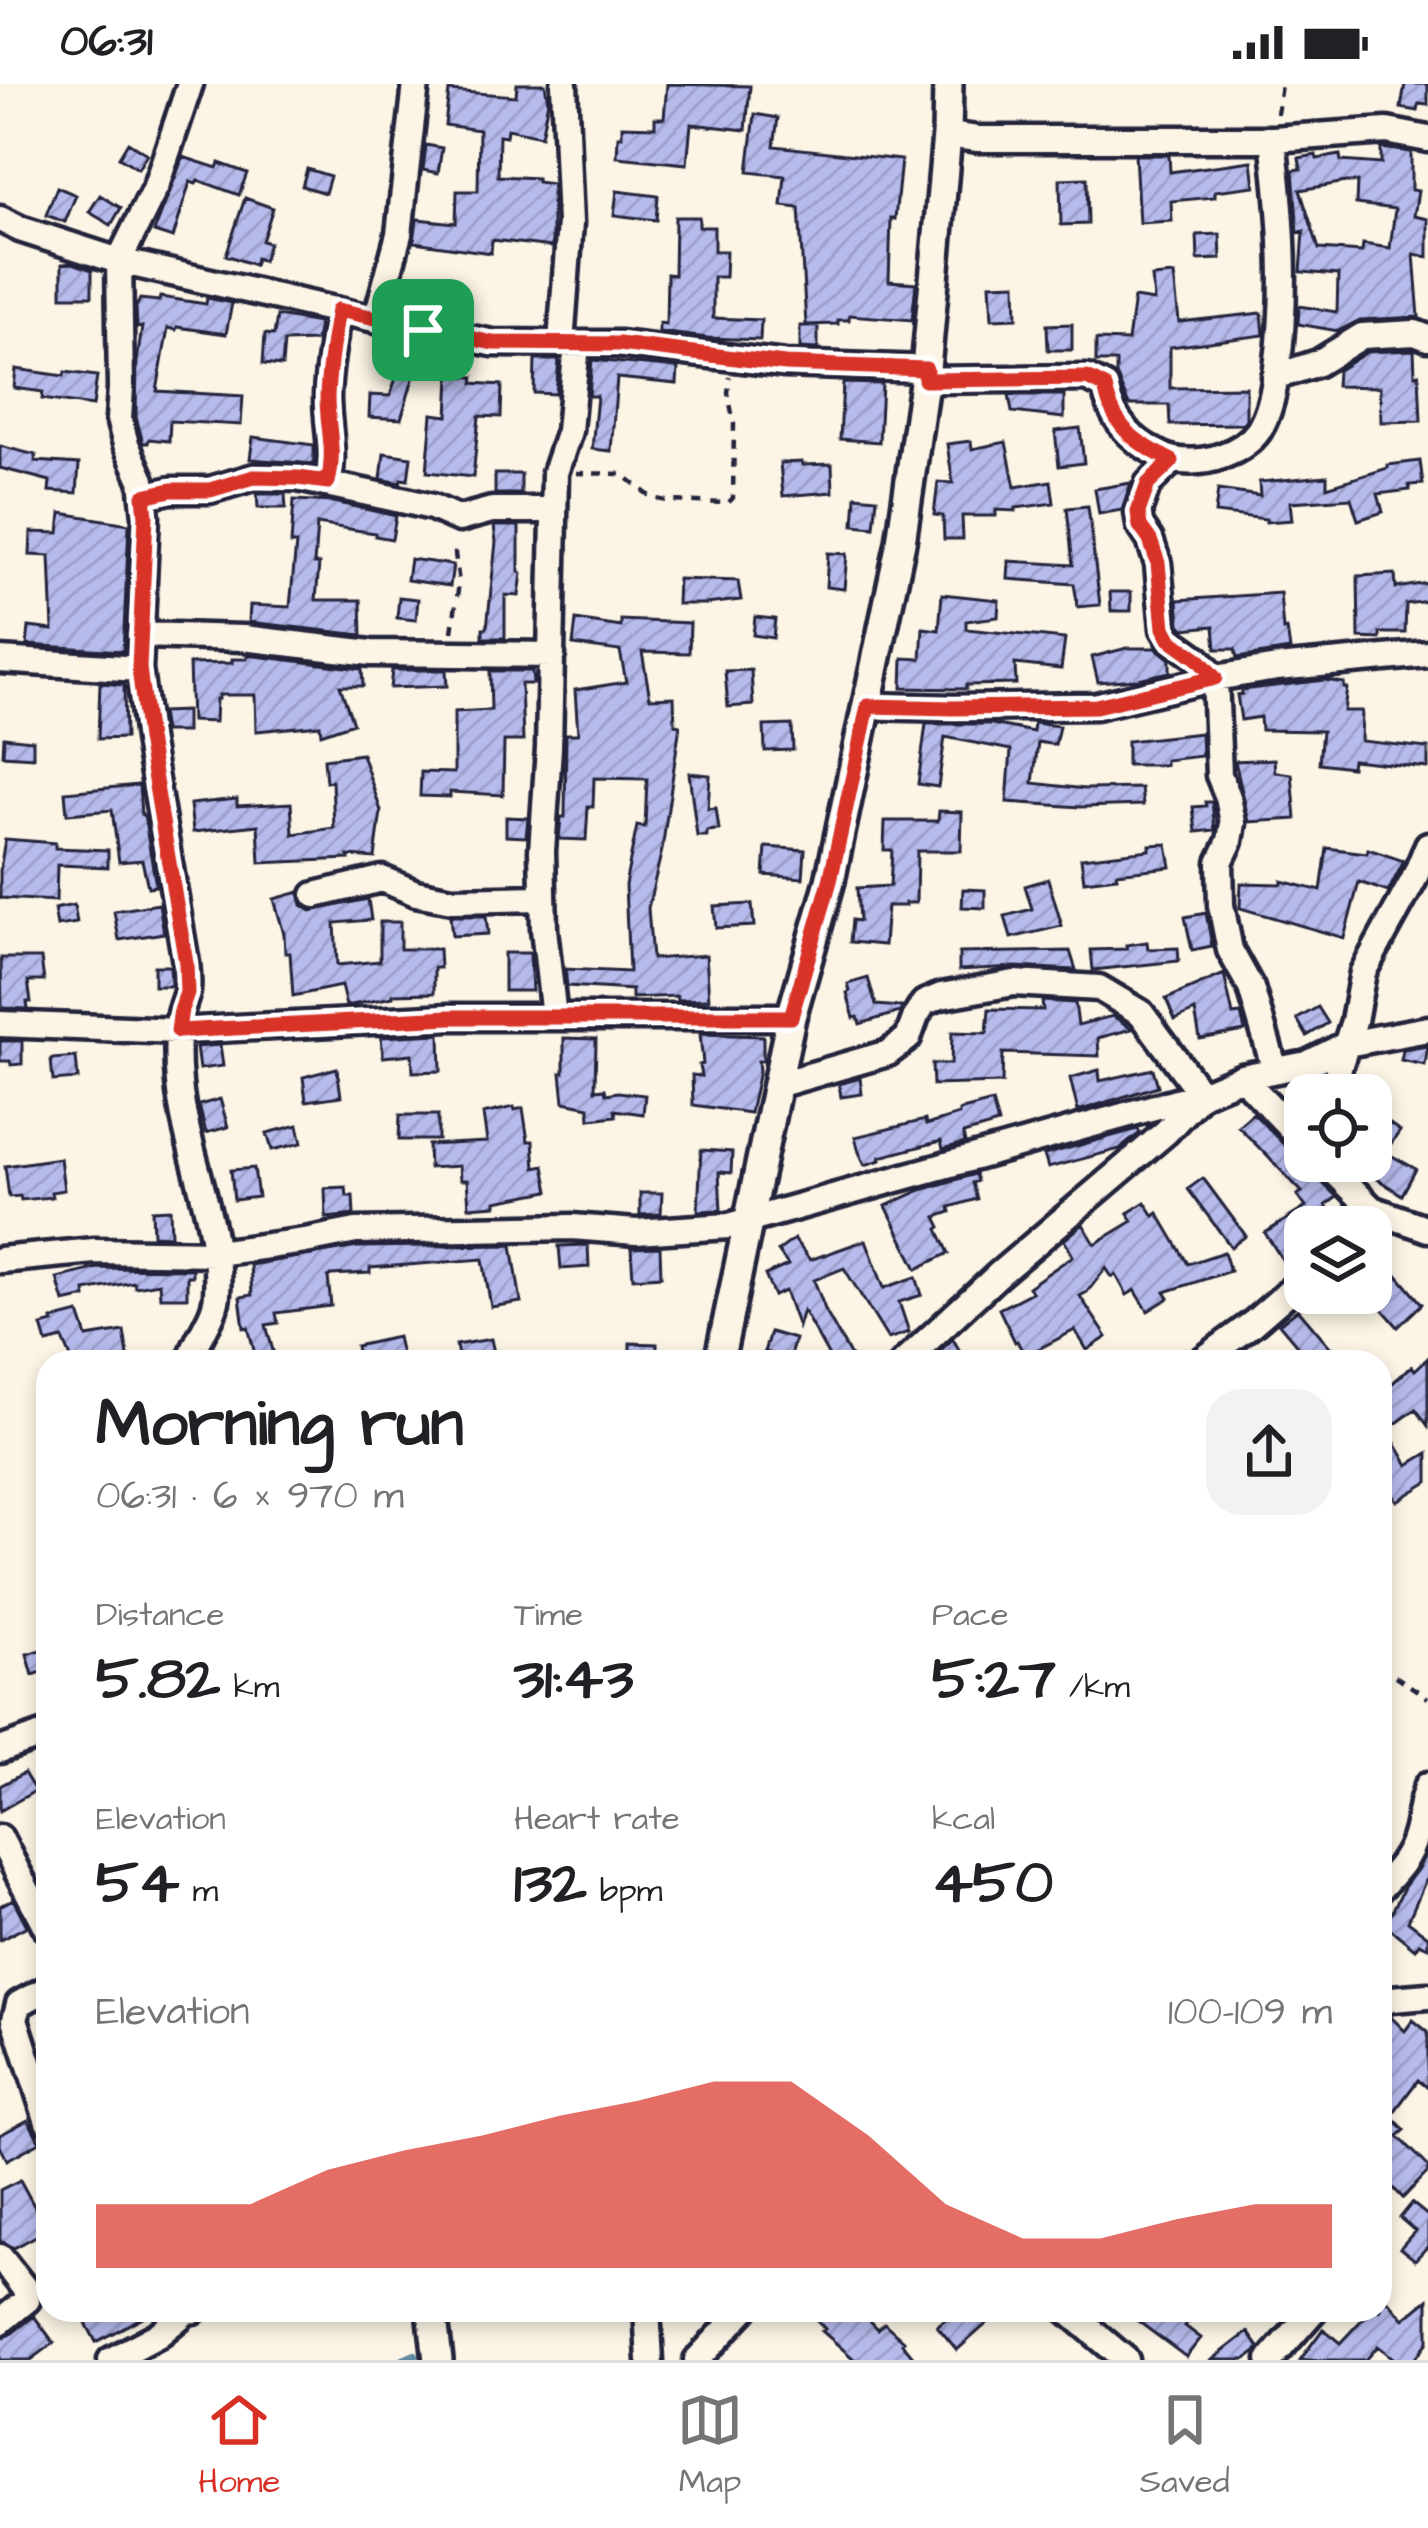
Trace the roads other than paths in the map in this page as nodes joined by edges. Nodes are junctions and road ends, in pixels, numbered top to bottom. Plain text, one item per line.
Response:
1 (190, 84) edge
2 (416, 84) edge
3 (564, 84) edge
4 (948, 84) edge
5 (947, 135) junction
6 (1274, 139) junction
7 (1428, 139) edge
8 (0, 219) edge
9 (119, 261) junction
10 (338, 310) junction
11 (376, 320) junction
12 (1428, 338) edge
13 (569, 344) junction
14 (926, 375) junction
15 (1276, 376) junction
16 (1172, 461) junction
17 (328, 482) junction
18 (144, 496) junction
19 (554, 510) junction
20 (140, 635) junction
21 (1428, 654) edge
22 (552, 655) junction
23 (0, 660) edge
24 (139, 668) junction
25 (1215, 678) junction
26 (868, 706) junction
27 (1428, 845) edge
28 (315, 895) dead end
29 (543, 898) junction
30 (554, 1017) junction
31 (791, 1017) junction
32 (0, 1024) edge
33 (1428, 1029) edge
34 (178, 1031) junction
35 (1347, 1044) junction
36 (1275, 1070) junction
37 (1337, 1074) edge
38 (1242, 1077) junction
39 (777, 1085) junction
40 (1201, 1094) junction
41 (1284, 1120) edge
42 (1392, 1222) edge
43 (748, 1223) junction
44 (1428, 1228) edge
45 (216, 1253) junction
46 (0, 1260) edge
47 (1284, 1296) edge
48 (194, 1350) edge
49 (722, 1350) edge
50 (917, 1350) edge
51 (1216, 1350) edge
52 (36, 1737) edge
53 (0, 1750) edge
54 (1428, 1785) edge
55 (0, 1838) edge
56 (1392, 1875) edge
57 (36, 1908) edge
58 (36, 1995) edge
59 (1428, 1996) edge
60 (1392, 1999) edge
61 (36, 2085) edge
62 (0, 2257) edge
63 (0, 2322) edge
64 (174, 2322) edge
65 (433, 2322) edge
66 (647, 2322) edge
67 (733, 2322) edge
68 (1081, 2322) edge
69 (1303, 2322) edge
70 (111, 2360) edge
71 (438, 2360) edge
72 (650, 2360) edge
73 (697, 2360) edge
74 (1126, 2360) edge
75 (1270, 2360) edge

1 - 9 street
2 - 11 street
3 - 13 street
4 - 5 street
5 - 6 street
5 - 14 street
6 - 7 street
6 - 15 street
8 - 9 street
9 - 10 street
9 - 18 street
10 - 11 street
10 - 17 street
11 - 13 street
12 - 15 street
13 - 14 street
13 - 19 street
14 - 16 street
14 - 26 street
15 - 16 street
16 - 25 street
17 - 18 street
17 - 19 street
18 - 20 street
19 - 22 street
20 - 22 street
20 - 24 street
21 - 25 street
22 - 29 street
23 - 24 street
24 - 34 street
25 - 26 street
25 - 36 street
26 - 31 street
27 - 35 street
28 - 29 street
29 - 30 street
30 - 31 street
30 - 34 street
31 - 39 street
32 - 34 street
33 - 35 street
34 - 45 street
35 - 36 street
35 - 37 street
36 - 38 street
38 - 40 street
38 - 41 street
39 - 40 street
39 - 43 street
40 - 43 street
40 - 50 street
42 - 44 street
43 - 45 street
43 - 49 street
45 - 46 street
45 - 48 street
47 - 51 street
52 - 53 street
54 - 56 street
55 - 57 street
58 - 61 street
59 - 60 street
62 - 63 street
64 - 70 street
65 - 71 street
66 - 72 street
67 - 73 street
68 - 74 street
69 - 75 street

